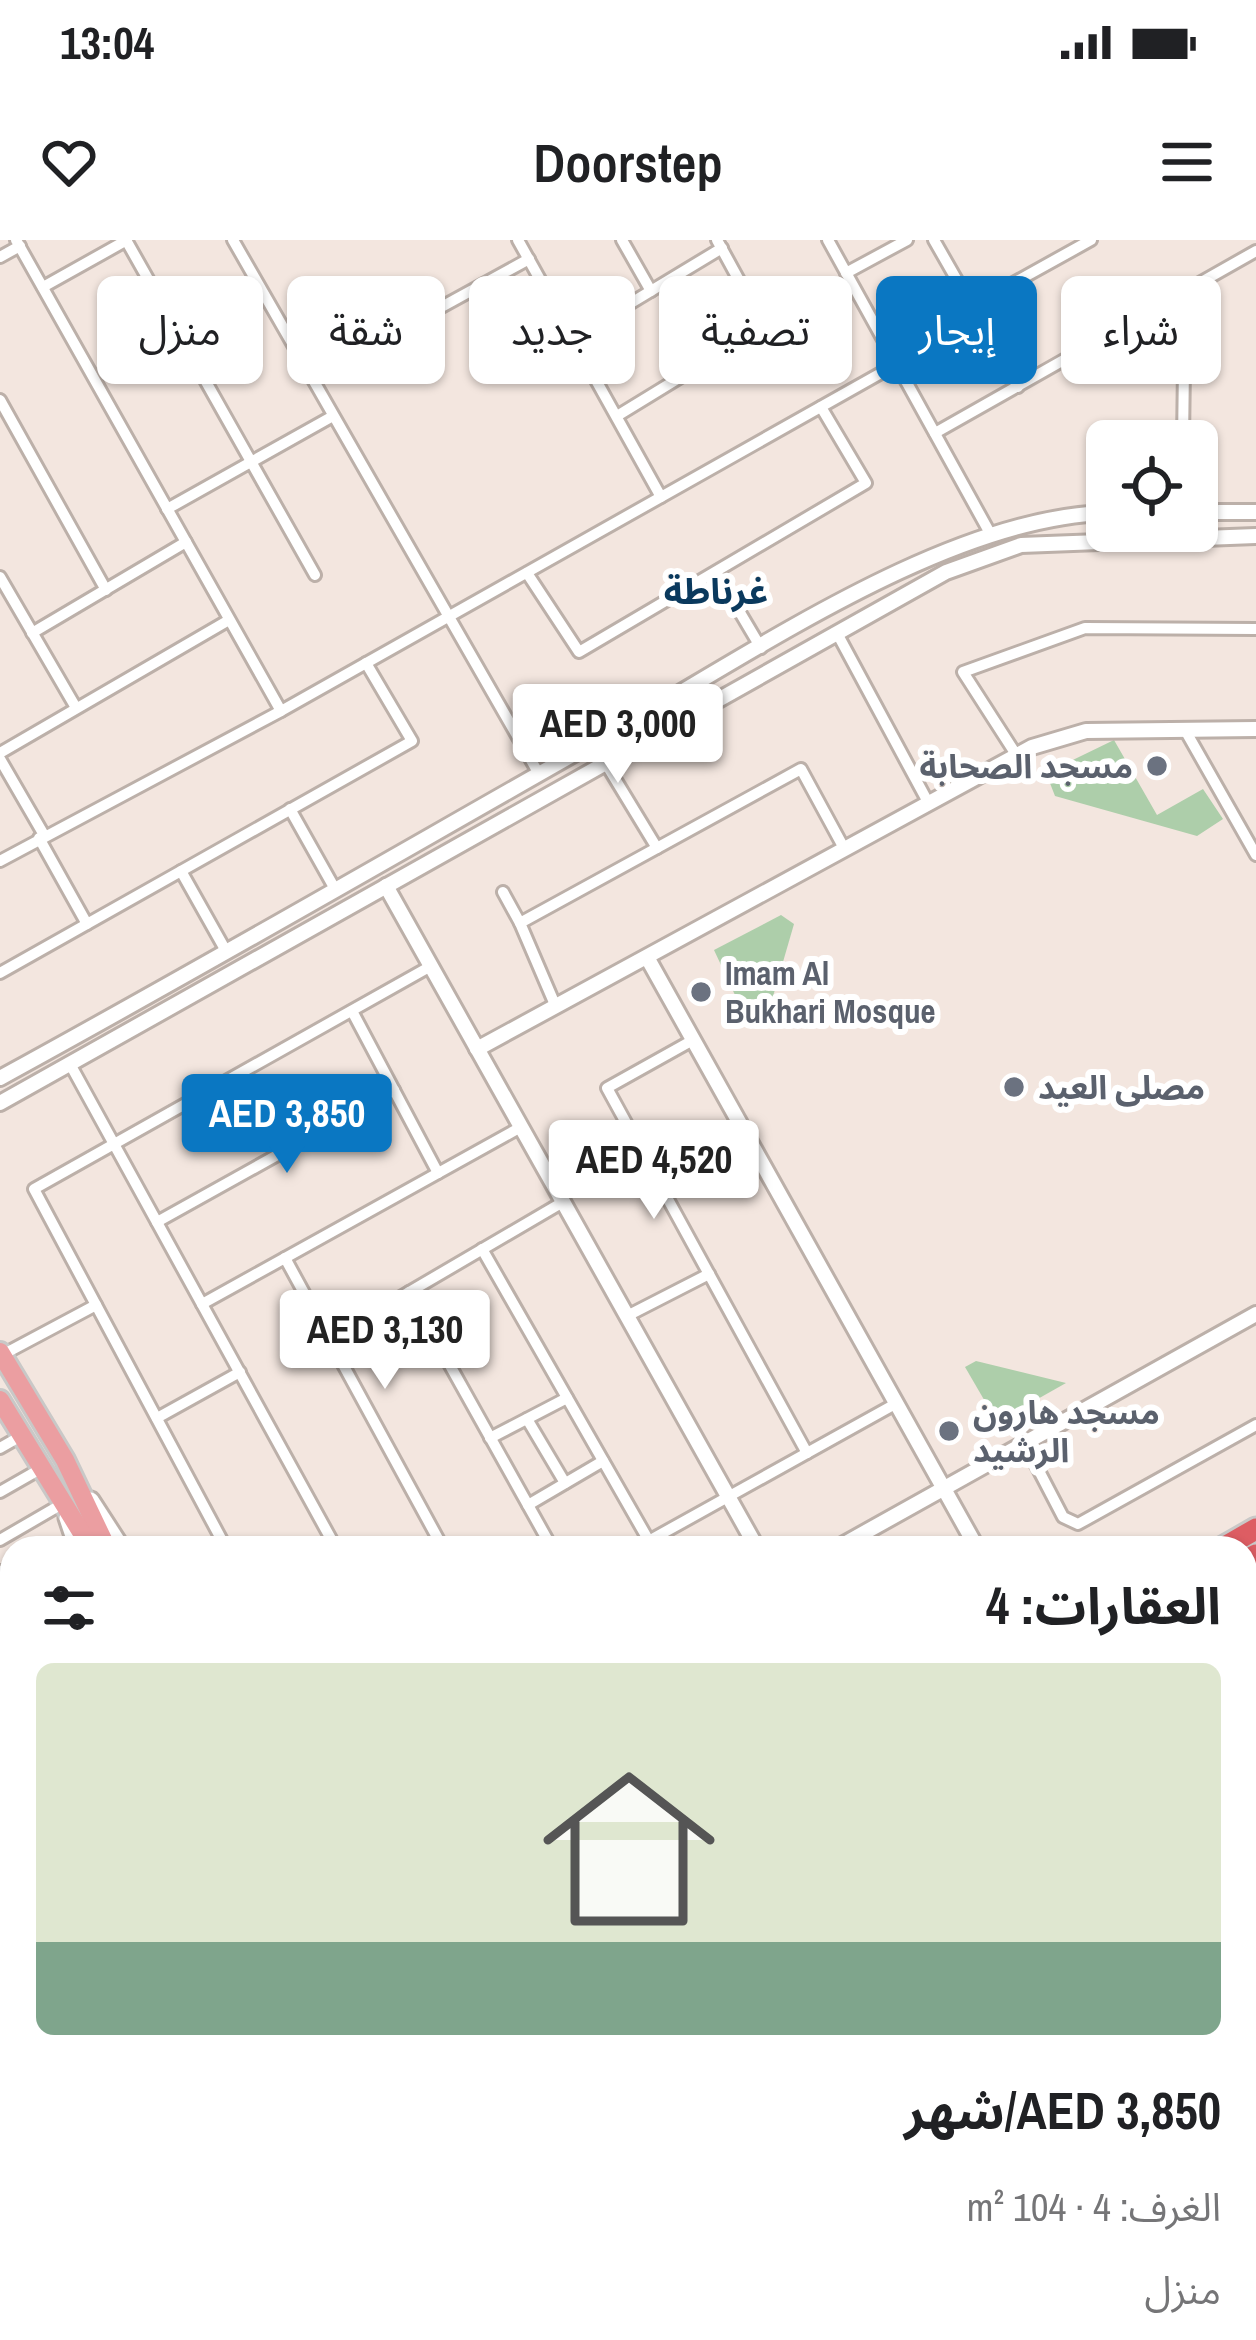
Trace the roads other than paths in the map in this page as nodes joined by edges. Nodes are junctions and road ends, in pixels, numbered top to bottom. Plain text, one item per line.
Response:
1 (127, 240) edge
2 (518, 240) edge
3 (622, 240) edge
4 (828, 240) edge
5 (907, 240) edge
6 (934, 240) edge
7 (1090, 240) edge
8 (1246, 240) edge
9 (236, 241) edge
10 (18, 243) edge
11 (720, 244) edge
12 (1255, 254) edge
13 (0, 257) edge
14 (529, 259) junction
15 (846, 273) junction
16 (538, 276) edge
17 (955, 276) edge
18 (1026, 276) edge
19 (1213, 276) edge
20 (43, 287) junction
21 (650, 291) junction
22 (635, 300) edge
23 (445, 305) edge
24 (876, 327) edge
25 (287, 333) edge
26 (1061, 362) edge
27 (876, 376) edge
28 (315, 384) edge
29 (598, 384) edge
30 (908, 384) edge
31 (1016, 384) edge
32 (1184, 384) edge
33 (1018, 387) junction
34 (0, 400) edge
35 (820, 407) junction
36 (334, 416) junction
37 (616, 416) junction
38 (1183, 420) edge
39 (934, 433) junction
40 (251, 461) junction
41 (661, 497) junction
42 (167, 509) junction
43 (1218, 512) edge
44 (1256, 512) edge
45 (1086, 515) edge
46 (991, 536) junction
47 (1256, 536) edge
48 (186, 542) junction
49 (716, 572) junction
50 (526, 573) junction
51 (315, 575) dead end
52 (0, 578) edge
53 (106, 590) junction
54 (448, 617) junction
55 (229, 620) junction
56 (1256, 629) edge
57 (32, 633) junction
58 (838, 635) junction
59 (760, 649) junction
60 (366, 663) junction
61 (76, 706) junction
62 (281, 711) junction
63 (1256, 729) edge
64 (1185, 730) junction
65 (1017, 755) junction
66 (0, 756) edge
67 (607, 764) junction
68 (539, 774) junction
69 (929, 804) junction
70 (290, 809) junction
71 (42, 836) junction
72 (657, 848) junction
73 (845, 850) junction
74 (1256, 855) edge
75 (0, 861) edge
76 (181, 871) junction
77 (386, 886) junction
78 (334, 890) junction
79 (503, 892) dead end
80 (520, 923) junction
81 (87, 924) junction
82 (226, 951) junction
83 (648, 959) junction
84 (431, 966) junction
85 (0, 973) edge
86 (556, 1007) junction
87 (352, 1011) junction
88 (694, 1040) junction
89 (477, 1049) junction
90 (70, 1064) junction
91 (0, 1078) edge
92 (394, 1090) junction
93 (0, 1103) edge
94 (521, 1127) junction
95 (114, 1144) junction
96 (438, 1173) junction
97 (563, 1202) junction
98 (157, 1222) junction
99 (482, 1249) junction
100 (285, 1258) junction
101 (709, 1274) junction
102 (409, 1292) junction
103 (202, 1304) junction
104 (96, 1306) junction
105 (1256, 1314) edge
106 (627, 1316) junction
107 (329, 1339) junction
108 (1, 1353) edge
109 (240, 1372) junction
110 (567, 1398) junction
111 (0, 1400) edge
112 (897, 1403) junction
113 (157, 1418) junction
114 (527, 1419) junction
115 (1256, 1425) edge
116 (20, 1436) junction
117 (490, 1438) junction
118 (1025, 1444) junction
119 (0, 1448) edge
120 (807, 1453) junction
121 (65, 1460) junction
122 (603, 1461) junction
123 (43, 1468) junction
124 (565, 1483) junction
125 (945, 1487) junction
126 (0, 1492) edge
127 (728, 1496) junction
128 (62, 1504) junction
129 (528, 1505) junction
130 (7, 1536) edge
131 (73, 1536) edge
132 (83, 1536) edge
133 (100, 1536) edge
134 (114, 1536) edge
135 (220, 1536) edge
136 (330, 1536) edge
137 (433, 1536) edge
138 (545, 1536) edge
139 (646, 1536) edge
140 (658, 1536) edge
141 (750, 1536) edge
142 (871, 1536) edge
143 (971, 1536) edge

1 - 20 street
1 - 40 street
2 - 14 street
3 - 21 street
4 - 15 street
5 - 15 street
6 - 17 street
7 - 18 street
8 - 12 street
9 - 25 street
10 - 13 street
10 - 20 street
11 - 21 street
11 - 37 street
12 - 19 street
14 - 16 street
14 - 23 street
15 - 24 street
20 - 42 street
21 - 22 street
26 - 33 street
27 - 35 street
28 - 36 street
29 - 37 street
30 - 39 street
31 - 33 street
32 - 38 street
33 - 39 street
34 - 53 street
35 - 41 street
35 - 49 street
36 - 40 street
36 - 54 street
37 - 41 street
39 - 46 street
40 - 42 street
40 - 51 street
41 - 50 street
42 - 48 street
43 - 44 street
45 - 46 street
46 - 59 street
47 - 58 street
48 - 53 street
48 - 55 street
49 - 50 street
49 - 59 street
50 - 54 street
52 - 57 street
53 - 57 street
54 - 60 street
54 - 68 street
55 - 61 street
55 - 62 street
56 - 65 street
57 - 61 street
58 - 67 street
58 - 69 street
59 - 68 street
60 - 62 street
60 - 70 street
61 - 66 street
62 - 71 street
63 - 64 street
64 - 65 street
64 - 74 street
65 - 69 street
66 - 71 street
67 - 72 street
67 - 77 street
68 - 78 street
69 - 73 street
70 - 76 street
70 - 78 street
71 - 75 street
71 - 81 street
72 - 73 street
72 - 80 street
73 - 83 street
76 - 81 street
76 - 82 street
77 - 84 street
77 - 90 street
78 - 82 street
79 - 80 street
80 - 86 street
81 - 85 street
82 - 91 street
83 - 86 street
83 - 88 street
84 - 87 street
84 - 89 street
86 - 89 street
87 - 92 street
87 - 95 street
88 - 101 street
88 - 112 street
89 - 94 street
90 - 93 street
90 - 95 street
92 - 96 street
92 - 98 street
94 - 96 street
94 - 97 street
95 - 98 street
95 - 104 street
96 - 100 street
97 - 99 street
97 - 106 street
98 - 103 street
99 - 102 street
99 - 110 street
100 - 103 street
100 - 107 street
101 - 106 street
101 - 120 street
102 - 107 street
102 - 117 street
103 - 109 street
104 - 108 street
104 - 113 street
105 - 118 street
106 - 127 street
107 - 137 street
108 - 121 main road
109 - 113 street
109 - 136 street
110 - 114 street
110 - 122 street
111 - 116 main road
112 - 120 street
112 - 125 street
113 - 135 street
114 - 117 street
114 - 124 street
115 - 118 street
116 - 119 street
116 - 123 main road
117 - 129 street
118 - 125 street
120 - 127 street
121 - 133 main road
121 - 134 main road
122 - 124 street
122 - 139 street
123 - 126 street
123 - 128 main road
124 - 129 street
125 - 142 street
125 - 143 street
127 - 140 street
127 - 141 street
128 - 130 street
128 - 131 main road
128 - 132 main road
129 - 138 street

